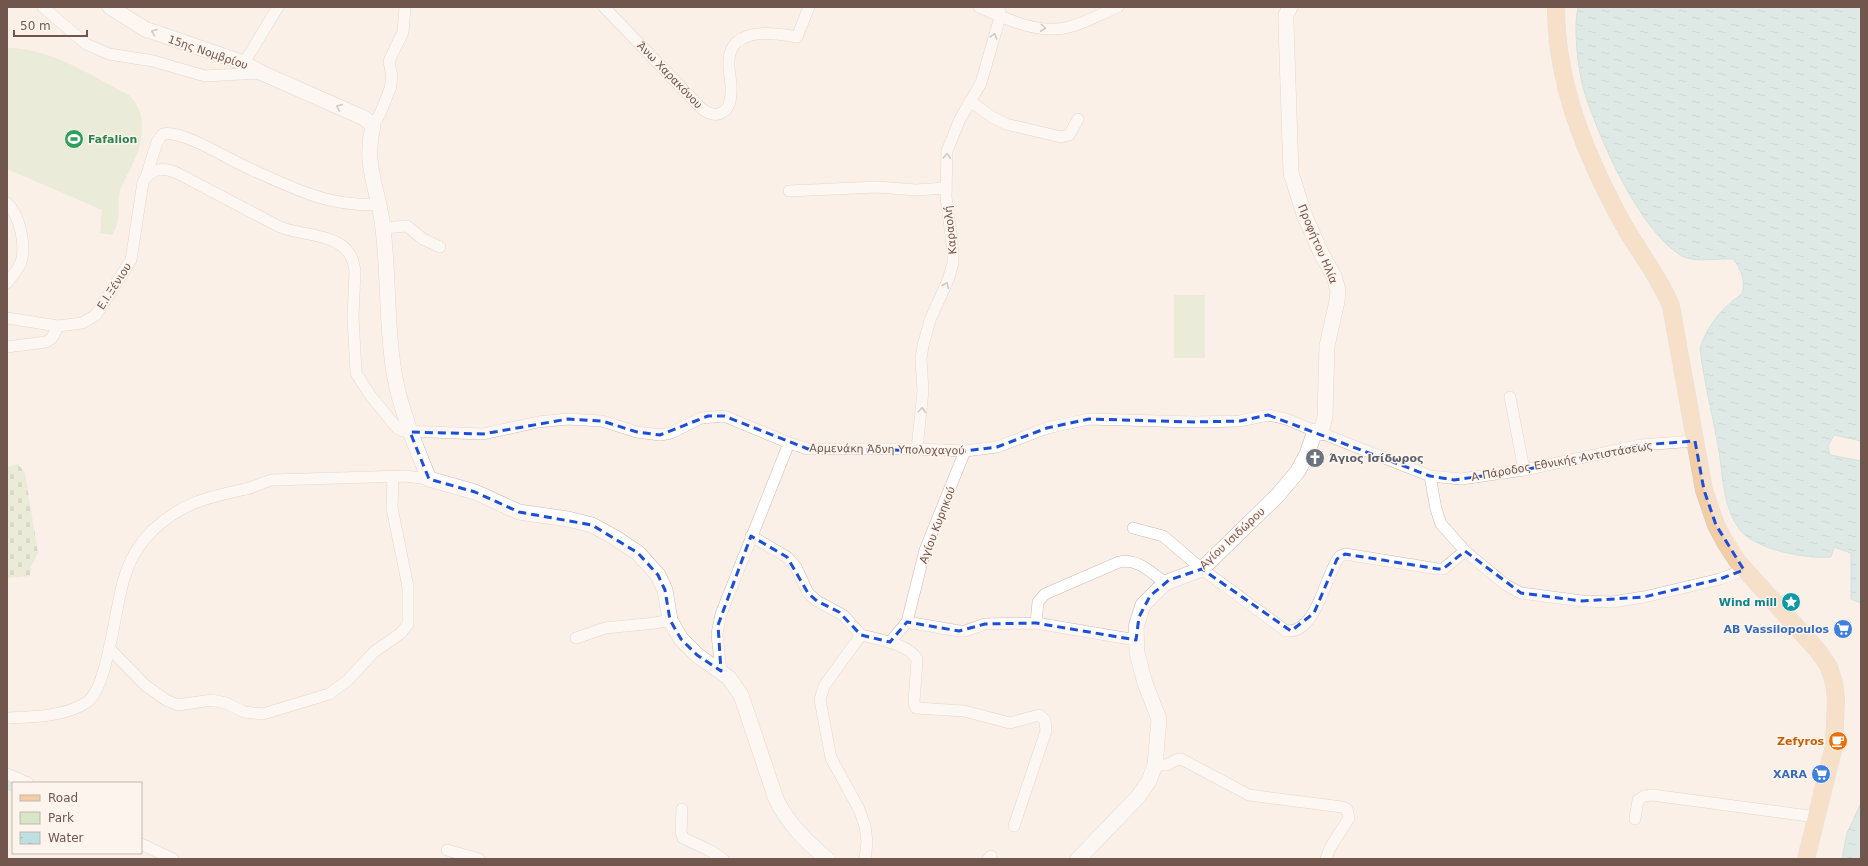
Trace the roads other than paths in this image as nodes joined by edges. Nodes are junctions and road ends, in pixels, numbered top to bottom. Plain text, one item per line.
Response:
1 (42, 7) edge
2 (110, 7) edge
3 (278, 7) edge
4 (405, 7) edge
5 (604, 7) edge
6 (810, 7) edge
7 (979, 7) edge
8 (1118, 7) edge
9 (1290, 7) edge
10 (1556, 7) edge
11 (1564, 7) edge
12 (1000, 12) edge
13 (244, 62) junction
14 (262, 73) junction
15 (970, 101) junction
16 (1078, 119) dead end
17 (373, 125) junction
18 (146, 177) junction
19 (946, 188) junction
20 (789, 191) dead end
21 (7, 203) edge
22 (378, 205) junction
23 (383, 228) junction
24 (440, 247) dead end
25 (7, 283) edge
26 (7, 318) edge
27 (58, 326) junction
28 (7, 347) edge
29 (1510, 397) dead end
30 (410, 432) junction
31 (1318, 432) junction
32 (1695, 441) junction
33 (789, 443) junction
34 (917, 449) junction
35 (964, 451) junction
36 (1524, 470) junction
37 (1430, 476) junction
38 (393, 477) junction
39 (429, 480) junction
40 (1712, 508) junction
41 (1133, 528) dead end
42 (751, 536) junction
43 (1465, 551) junction
44 (1202, 569) junction
45 (1744, 570) junction
46 (1165, 582) junction
47 (670, 620) junction
48 (907, 622) junction
49 (1036, 623) junction
50 (861, 634) junction
51 (576, 638) dead end
52 (1136, 640) junction
53 (890, 642) junction
54 (109, 648) junction
55 (720, 671) junction
56 (7, 718) edge
57 (1155, 765) junction
58 (7, 774) edge
59 (26, 782) edge
60 (682, 809) dead end
61 (1816, 817) junction
62 (1635, 819) dead end
63 (1014, 826) dead end
64 (142, 844) edge
65 (447, 850) dead end
66 (173, 859) edge
67 (479, 859) edge
68 (724, 859) edge
69 (827, 859) edge
70 (865, 859) edge
71 (1078, 859) edge
72 (1326, 859) edge
73 (1806, 859) edge

1 - 14 street
13 -> 2 main road, 15ης Νομβρίου
3 - 13 street
4 - 17 street
5 - 6 street, Άνω Χαρακόνου
7 - 12 street
12 -> 8 street
9 - 31 main road, Προφήτου Ηλία
10 - 32 main road
11 - 40 main road
15 -> 12 street, Καραολή
13 - 14 main road, 15ης Νομβρίου
17 -> 14 main road, 15ης Νομβρίου
15 - 16 street
19 -> 15 street, Καραολή
17 - 22 main road
18 - 22 street, Ε.Ι.Ξένιου
18 - 27 street, Ε.Ι.Ξένιου
18 - 30 street
19 - 20 street
34 -> 19 street, Καραολή
21 - 25 street
22 - 23 main road
23 - 24 street
23 - 30 main road
26 - 27 street, Ε.Ι.Ξένιου
27 - 28 street
29 - 36 street
30 - 33 street, Αρμενάκη Άδνη Υπολοχαγού
30 - 39 main road
31 - 35 street, Αρμενάκη Άδνη Υπολοχαγού
31 - 37 street, Αρμενάκη Άδνη Υπολοχαγού
31 - 44 main road, Αγίου Ισιδώρου
32 - 36 street, Α Πάροδος Εθνικής Αντιστάσεως
32 - 40 main road
33 - 34 street, Αρμενάκη Άδνη Υπολοχαγού
33 - 42 street
34 - 35 street, Αρμενάκη Άδνη Υπολοχαγού
35 - 48 street, Αγίου Κυρηκού
36 - 37 street, Α Πάροδος Εθνικής Αντιστάσεως
37 - 43 street
38 - 39 street
38 - 54 street
38 - 54 street
39 - 47 main road
40 - 45 main road
41 - 44 street
42 - 50 street
42 - 55 street
43 - 44 street
43 - 45 street
44 - 46 main road, Αγίου Ισιδώρου
45 - 61 main road
46 - 49 street
46 - 52 main road, Αγίου Ισιδώρου
47 - 51 street
47 - 55 main road
48 - 49 street
48 - 53 street, Αγίου Κυρηκού
49 - 52 street
50 - 53 street
50 - 70 street
52 - 57 main road, Αγίου Ισιδώρου
53 - 63 street
54 - 56 street
55 - 69 main road
57 - 71 main road, Αγίου Ισιδώρου
57 - 72 street
58 - 59 street
60 - 68 street
61 - 62 street
61 - 73 main road
64 - 66 street
65 - 67 street

